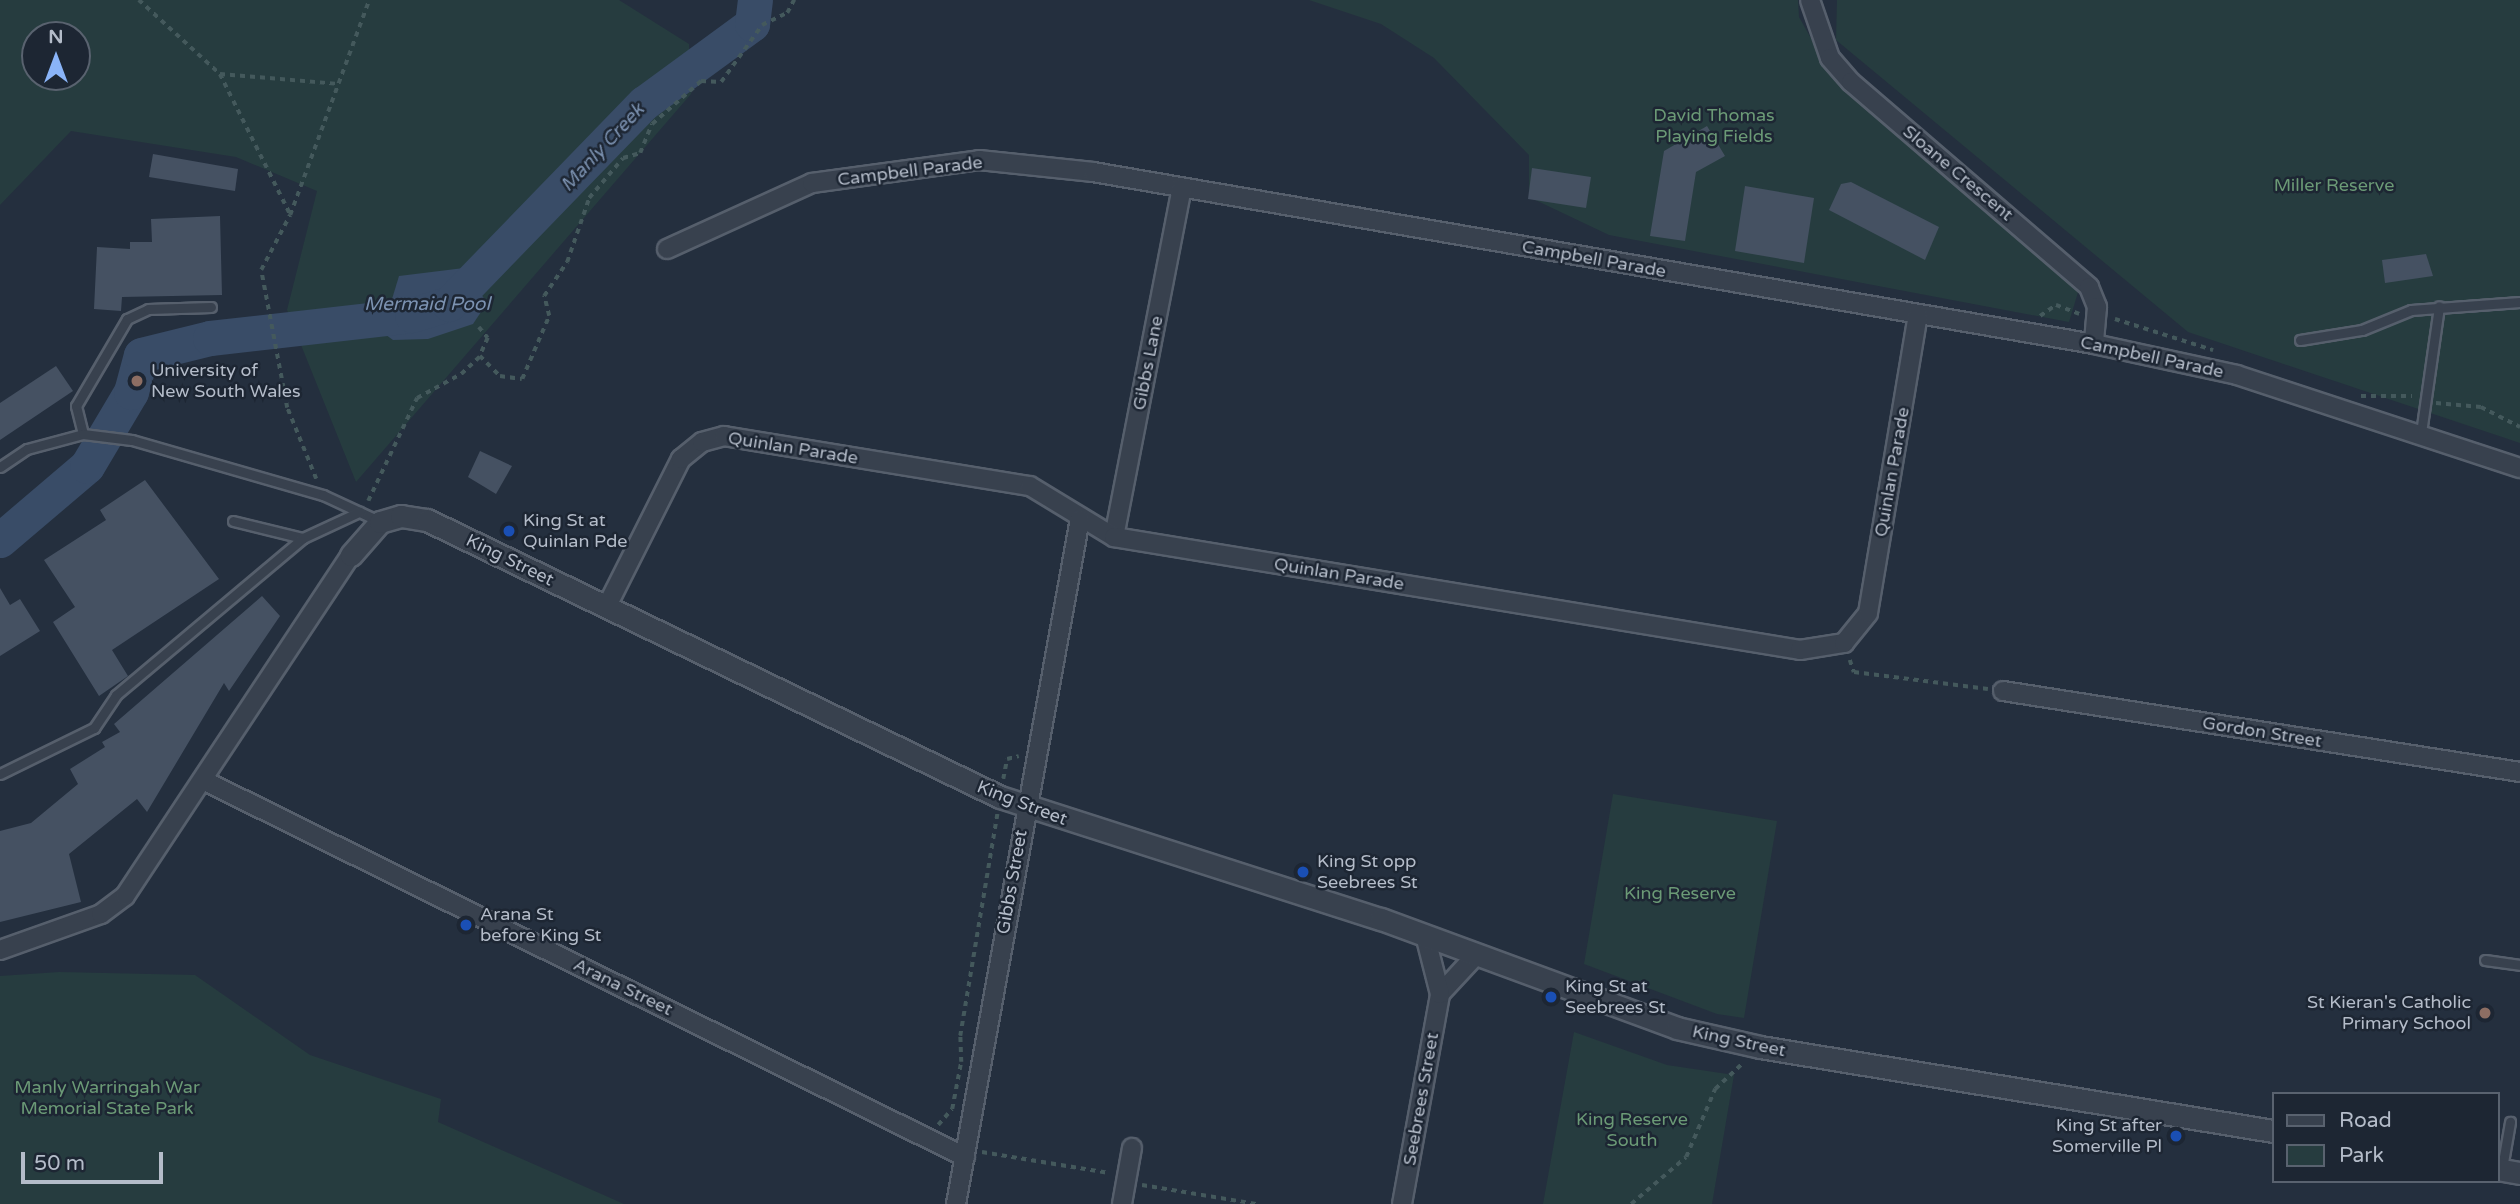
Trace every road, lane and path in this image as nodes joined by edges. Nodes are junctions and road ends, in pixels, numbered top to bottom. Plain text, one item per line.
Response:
1 (139, 0) edge
2 (369, 0) edge
3 (794, 0) edge
4 (1810, 0) edge
5 (220, 74) junction
6 (338, 84) junction
7 (1182, 188) junction
8 (290, 215) junction
9 (667, 249) dead end
10 (2520, 302) edge
11 (2439, 306) junction
12 (211, 307) dead end
13 (2074, 313) dead end
14 (1919, 314) junction
15 (2111, 318) dead end
16 (479, 327) dead end
17 (2034, 334) junction
18 (2300, 340) dead end
19 (2094, 344) junction
20 (2222, 353) dead end
21 (480, 356) junction
22 (2352, 395) dead end
23 (2425, 400) junction
24 (2520, 427) edge
25 (2421, 433) junction
26 (83, 434) junction
27 (0, 467) edge
28 (2520, 468) edge
29 (323, 495) junction
30 (359, 512) junction
31 (1080, 519) junction
32 (233, 521) dead end
33 (380, 522) junction
34 (1114, 537) junction
35 (303, 538) junction
36 (351, 555) joint
37 (606, 608) junction
38 (1844, 643) junction
39 (2004, 691) joint
40 (1034, 759) junction
41 (2520, 772) edge
42 (0, 774) edge
43 (205, 781) junction
44 (1000, 797) junction
45 (1025, 807) junction
46 (1425, 935) junction
47 (0, 950) edge
48 (1477, 954) junction
49 (2486, 960) dead end
50 (2520, 965) edge
51 (1440, 994) junction
52 (1744, 1063) dead end
53 (2510, 1122) dead end
54 (2272, 1131) edge
55 (933, 1141) junction
56 (1132, 1148) dead end
57 (965, 1153) junction
58 (2506, 1171) edge
59 (1127, 1179) junction
60 (956, 1204) edge
61 (1122, 1204) edge
62 (1257, 1204) edge
63 (1402, 1204) edge
64 (1631, 1204) edge

1 - 5 path
2 - 6 path
3 - 21 path
4 - 19 street, Sloane Crescent
5 - 6 path
5 - 8 path
6 - 8 path
7 - 9 street, Campbell Parade
7 - 14 street, Campbell Parade
7 - 34 street, Gibbs Lane
8 - 29 path
10 - 11 lane
11 - 18 lane
11 - 23 lane
12 - 26 lane
13 - 17 path
14 - 17 street, Campbell Parade
14 - 38 street, Quinlan Parade
15 - 20 path
16 - 21 path
17 - 19 street, Campbell Parade
19 - 25 street, Campbell Parade
21 - 30 path
22 - 23 path
23 - 24 path
23 - 25 lane
25 - 28 street, Campbell Parade
26 - 27 lane
26 - 29 lane
29 - 30 lane
30 - 33 lane
30 - 35 lane
31 - 34 street, Quinlan Parade
31 - 37 street, Quinlan Parade
31 - 40 street, Gibbs Street
32 - 35 lane
33 - 36 street
33 - 37 street, King Street
34 - 38 street, Quinlan Parade
35 - 42 lane
36 - 43 street
37 - 44 street, King Street
38 - 39 path
39 - 41 street, Gordon Street
40 - 44 path
40 - 45 street, Gibbs Street
43 - 47 street
43 - 55 street, Arana Street
44 - 45 street, King Street
44 - 55 path
45 - 46 street, King Street
45 - 57 street, Gibbs Street
46 - 48 street, King Street
46 - 51 street, Seebrees Street
48 - 51 street
48 - 54 street, King Street
49 - 50 lane
51 - 63 street, Seebrees Street
52 - 64 path
53 - 58 lane
55 - 57 street, Arana Street
56 - 59 street
57 - 59 path
57 - 60 street, Gibbs Street
59 - 61 street
59 - 62 path

